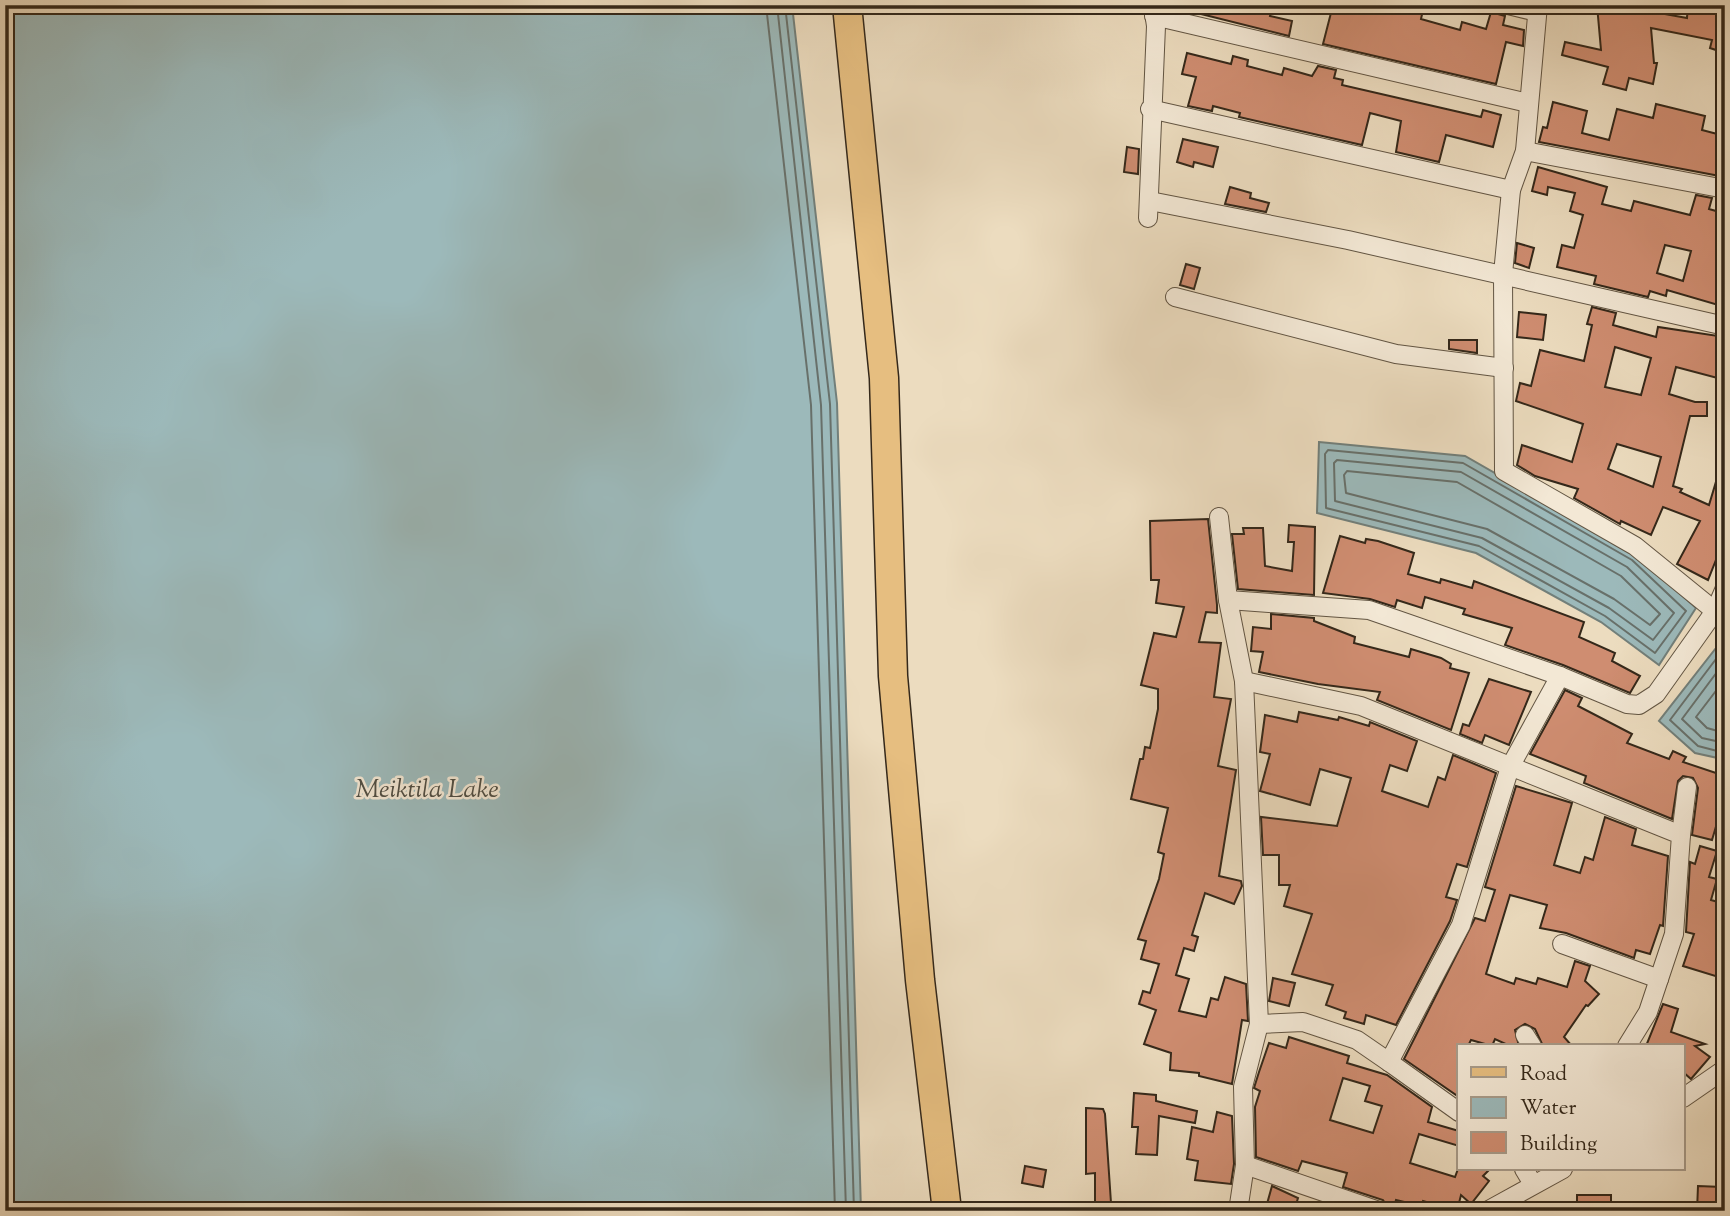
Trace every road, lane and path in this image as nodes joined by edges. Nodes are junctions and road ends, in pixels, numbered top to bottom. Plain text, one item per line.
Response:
1 (847, 5) edge
2 (1508, 5) edge
3 (1537, 8) edge
4 (1154, 11) edge
5 (1528, 103) junction
6 (1150, 108) junction
7 (1525, 151) junction
8 (1725, 189) edge
9 (1511, 190) junction
10 (1503, 274) junction
11 (1175, 297) dead end
12 (1725, 326) edge
13 (1504, 369) junction
14 (1219, 517) dead end
15 (1725, 589) edge
16 (1228, 600) junction
17 (1716, 611) junction
18 (1560, 676) junction
19 (1244, 681) junction
20 (1510, 766) junction
21 (1688, 787) dead end
22 (1681, 835) junction
23 (1562, 944) dead end
24 (1659, 979) junction
25 (1259, 1024) junction
26 (1628, 1044) edge
27 (1389, 1062) junction
28 (1725, 1069) edge
29 (1684, 1097) edge
30 (1457, 1111) edge
31 (1245, 1165) junction
32 (1558, 1170) edge
33 (1529, 1176) edge
34 (947, 1211) edge
35 (1238, 1211) edge
36 (1379, 1211) edge
37 (1488, 1211) edge

1 - 34 main road
2 - 3 street
3 - 5 street
4 - 5 street
4 - 6 street
5 - 7 street
6 - 9 street
6 - 10 street
7 - 8 street
7 - 9 street
9 - 10 street
10 - 12 street
10 - 13 street
11 - 13 street
13 - 17 street
14 - 16 street
15 - 17 street
16 - 18 street
16 - 19 street
17 - 18 street
18 - 20 street
19 - 20 street
19 - 25 street
20 - 22 street
20 - 27 street
21 - 22 street
22 - 24 street
23 - 24 street
24 - 26 street
25 - 27 street
25 - 31 street
27 - 30 street
28 - 29 street
31 - 35 street
31 - 36 street
32 - 33 street
33 - 37 street

